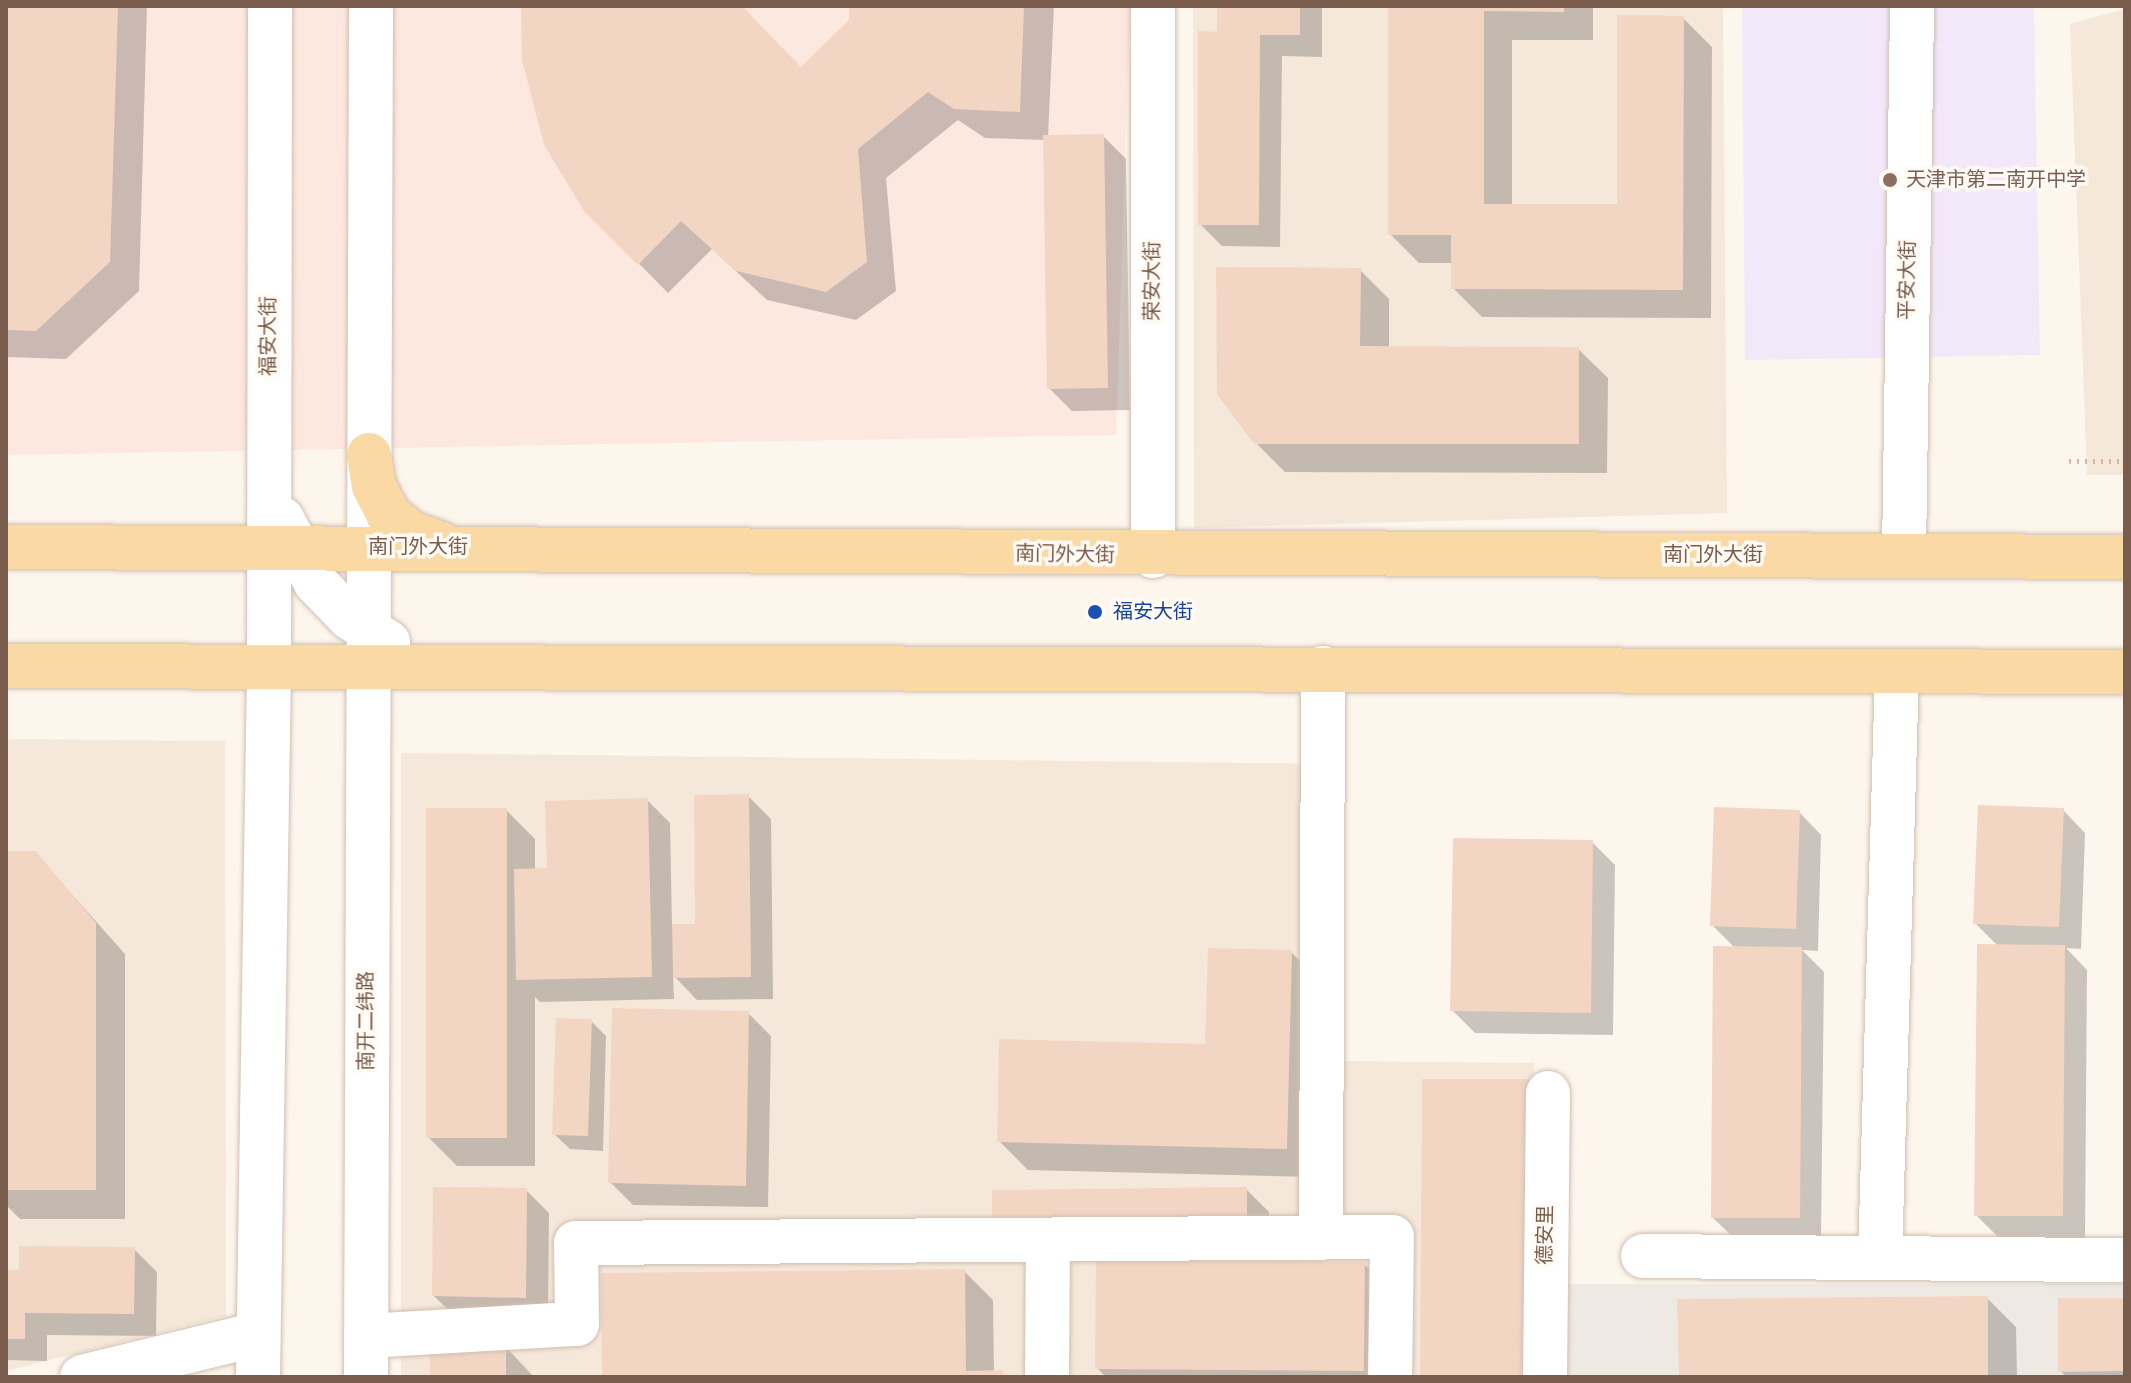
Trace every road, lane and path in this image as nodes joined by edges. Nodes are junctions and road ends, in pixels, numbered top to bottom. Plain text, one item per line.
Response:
1 (270, 6) edge
2 (371, 6) edge
3 (1153, 6) edge
4 (1912, 6) edge
5 (369, 455) junction
6 (2069, 461) dead end
7 (2125, 461) edge
8 (6, 547) edge
9 (369, 547) junction
10 (452, 547) junction
11 (281, 548) junction
12 (1904, 554) junction
13 (1153, 556) junction
14 (2125, 557) edge
15 (368, 648) junction
16 (6, 666) edge
17 (269, 667) junction
18 (1323, 668) junction
19 (1897, 671) junction
20 (2125, 672) edge
21 (1548, 1093) dead end
22 (1321, 1238) junction
23 (1048, 1240) junction
24 (1643, 1256) dead end
25 (1880, 1258) junction
26 (2125, 1260) edge
27 (258, 1334) junction
28 (366, 1357) edge
29 (82, 1377) edge
30 (258, 1377) edge
31 (1047, 1377) edge
32 (1390, 1377) edge
33 (1545, 1377) edge

1 - 11 street, 福安大街
2 - 5 street
3 - 13 street, 荣安大街
4 - 12 street, 平安大街
5 - 9 street
5 - 10 main road
6 - 7 path
8 - 11 main road, 南门外大街
9 - 10 main road, 南门外大街
9 - 11 main road, 南门外大街
9 - 15 street
10 - 13 main road, 南门外大街
11 - 15 street
11 - 17 street
12 - 13 main road, 南门外大街
12 - 14 main road, 南门外大街
15 - 17 main road
15 - 18 main road
15 - 28 street, 南开二纬路
16 - 17 main road
17 - 27 street
18 - 19 main road
18 - 22 street
19 - 20 main road
19 - 25 street
21 - 33 street, 德安里
22 - 23 street
22 - 32 street
23 - 28 street
23 - 31 street
24 - 25 street
25 - 26 street
27 - 29 street
27 - 30 street

